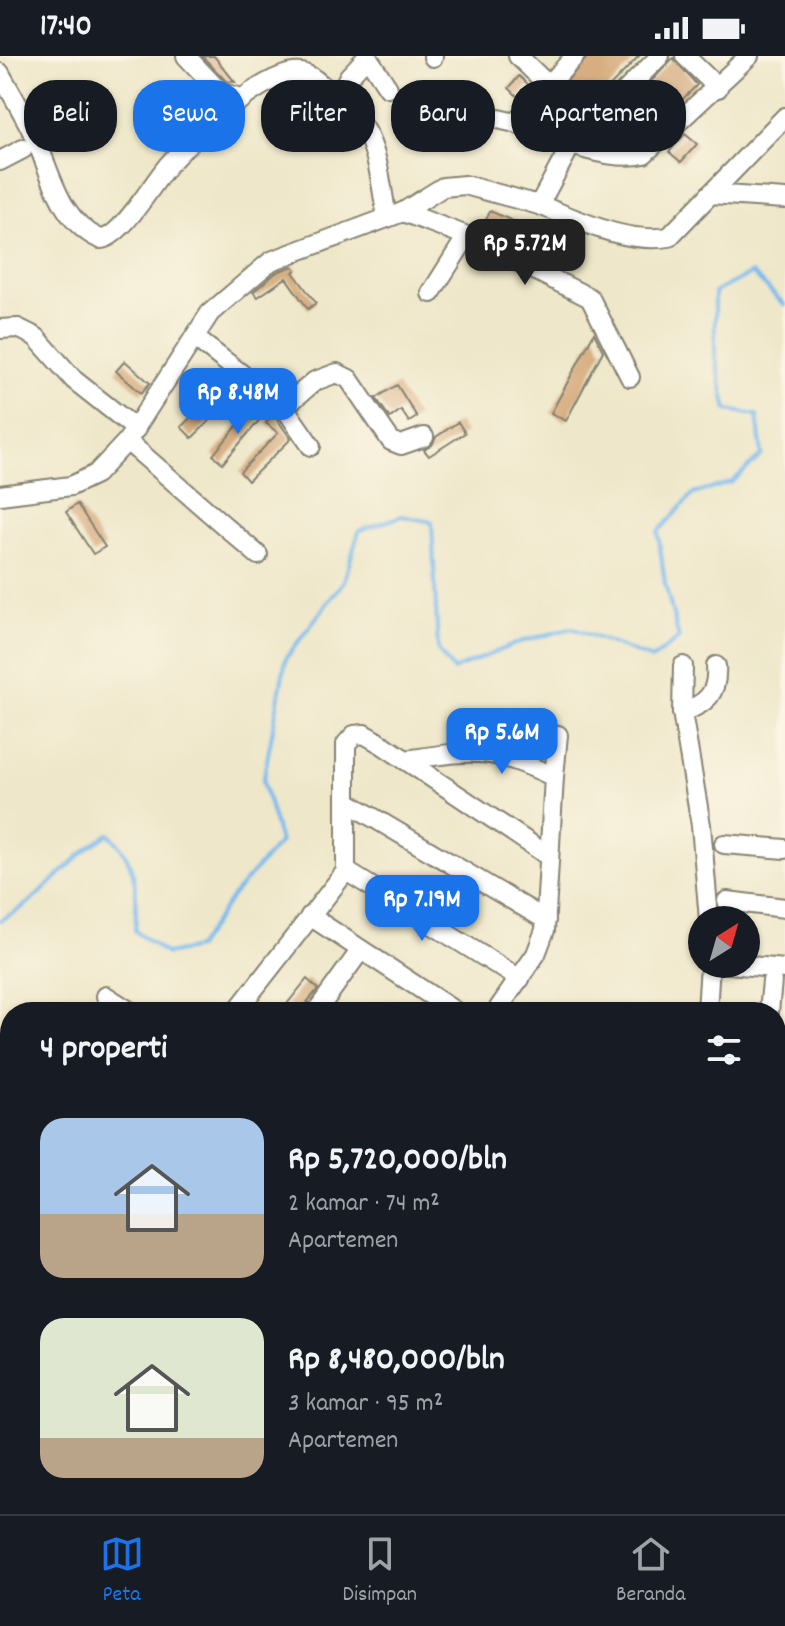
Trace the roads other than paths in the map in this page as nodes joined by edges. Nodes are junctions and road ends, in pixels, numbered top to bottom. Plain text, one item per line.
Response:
1 (186, 56) edge
2 (368, 56) edge
3 (518, 56) edge
4 (575, 56) edge
5 (660, 56) edge
6 (685, 56) edge
7 (749, 56) edge
8 (303, 65) edge
9 (0, 73) edge
10 (209, 80) edge
11 (319, 80) edge
12 (347, 80) edge
13 (543, 80) edge
14 (551, 80) edge
15 (636, 80) edge
16 (388, 88) dead end
17 (718, 88) junction
18 (245, 95) edge
19 (686, 117) edge
20 (785, 117) edge
21 (23, 149) dead end
22 (375, 149) edge
23 (182, 152) edge
24 (567, 152) edge
25 (606, 152) edge
26 (646, 152) edge
27 (0, 161) edge
28 (710, 194) junction
29 (785, 199) edge
30 (539, 205) junction
31 (395, 215) junction
32 (467, 236) junction
33 (431, 293) dead end
34 (0, 329) edge
35 (194, 337) junction
36 (630, 377) dead end
37 (284, 407) junction
38 (132, 435) junction
39 (424, 437) dead end
40 (311, 446) dead end
41 (0, 495) edge
42 (258, 555) dead end
43 (683, 666) dead end
44 (716, 666) dead end
45 (682, 712) junction
46 (558, 735) dead end
47 (405, 760) junction
48 (554, 777) junction
49 (347, 802) junction
50 (724, 844) dead end
51 (785, 849) edge
52 (547, 855) junction
53 (346, 871) junction
54 (727, 901) dead end
55 (708, 906) edge
56 (785, 908) edge
57 (310, 916) junction
58 (546, 920) junction
59 (360, 951) junction
60 (778, 975) edge
61 (709, 978) edge
62 (520, 979) junction
63 (106, 996) dead end
64 (115, 1002) edge
65 (244, 1002) edge
66 (323, 1002) edge
67 (440, 1002) edge
68 (503, 1002) edge
69 (708, 1002) edge
70 (771, 1002) edge

1 - 10 street
2 - 12 street
2 - 16 street
3 - 13 street
4 - 14 street
5 - 15 street
6 - 17 street
7 - 17 street
8 - 11 street
8 - 18 street
9 - 23 street
17 - 19 street
20 - 28 street
21 - 27 street
22 - 31 street
24 - 30 street
25 - 26 street
28 - 29 street
28 - 30 street
30 - 31 street
31 - 32 street
31 - 35 street
32 - 33 street
32 - 36 street
34 - 38 street
35 - 37 street
35 - 38 street
37 - 39 street
37 - 40 street
38 - 41 street
38 - 42 street
43 - 45 street
44 - 45 street
45 - 55 street
46 - 48 street
47 - 48 street
47 - 49 street
47 - 52 street
48 - 52 street
49 - 53 street
49 - 58 street
50 - 51 street
52 - 58 street
53 - 57 street
53 - 62 street
54 - 56 street
57 - 59 street
57 - 65 street
58 - 62 street
59 - 66 street
59 - 67 street
60 - 70 street
61 - 69 street
62 - 68 street
63 - 64 street

